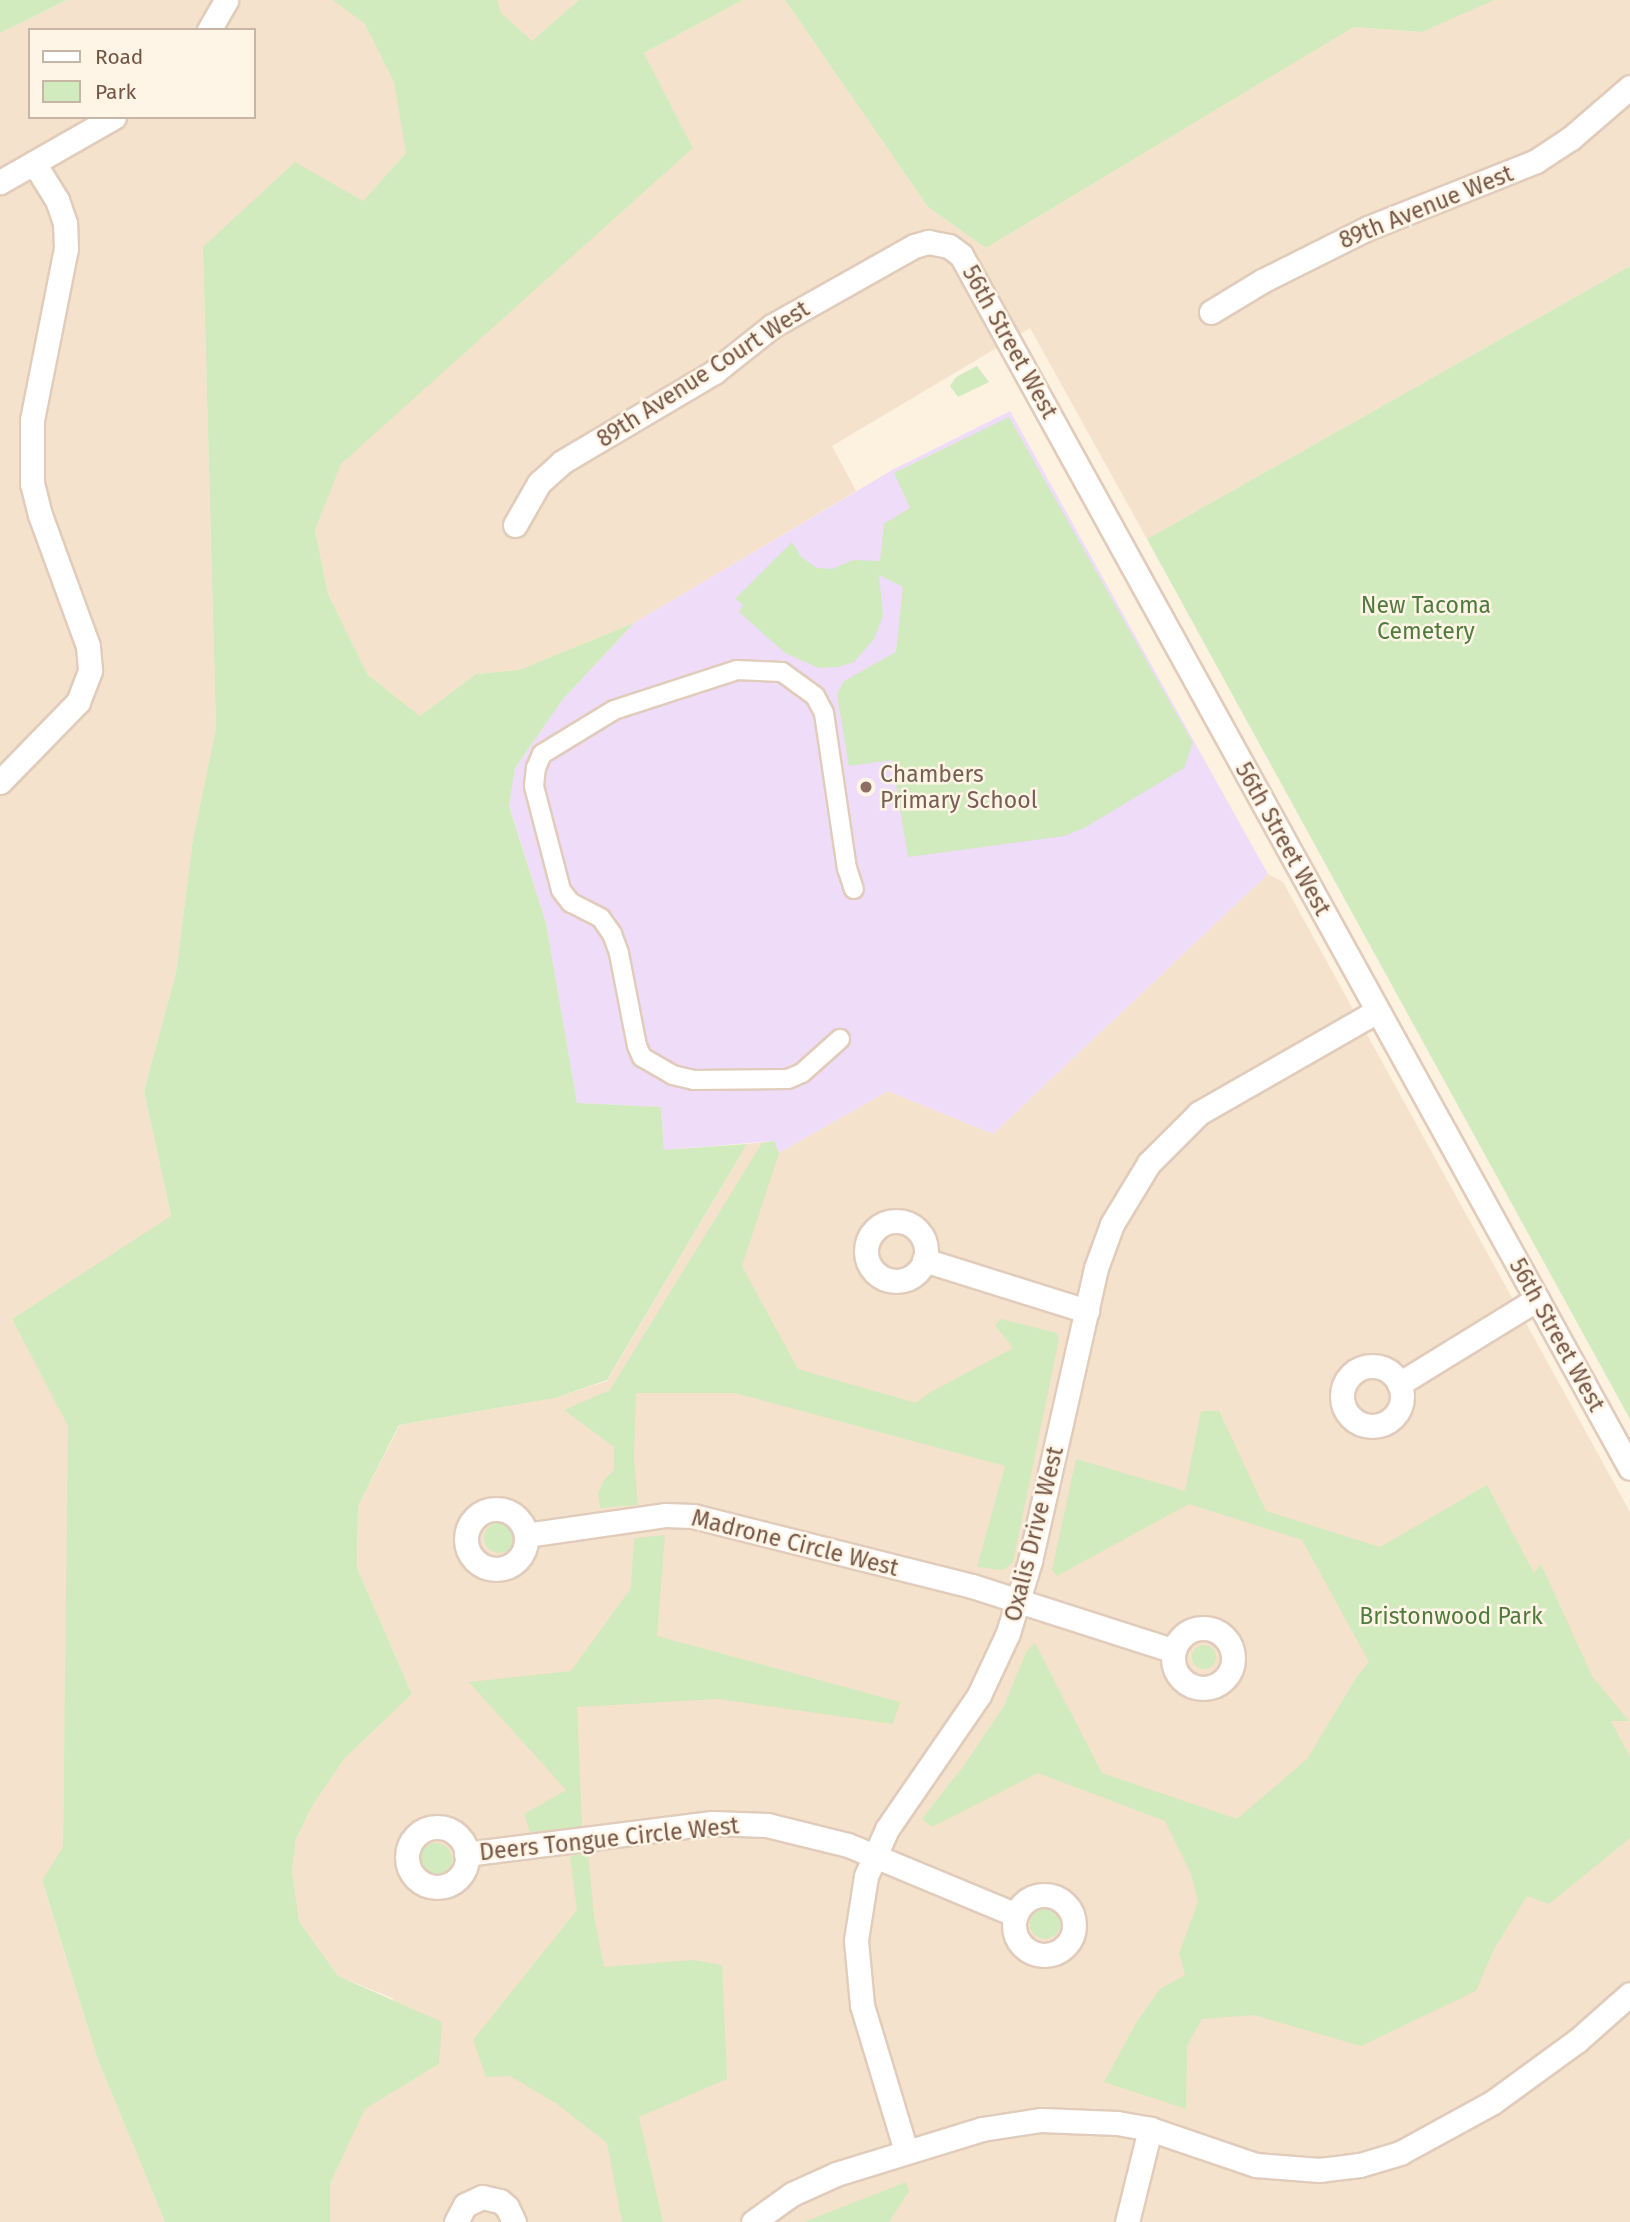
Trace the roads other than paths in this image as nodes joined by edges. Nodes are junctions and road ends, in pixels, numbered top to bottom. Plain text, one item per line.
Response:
1 (226, 0) edge
2 (210, 28) edge
3 (1630, 87) edge
4 (111, 119) edge
5 (34, 163) junction
6 (0, 182) edge
7 (914, 246) joint
8 (1211, 312) dead end
9 (514, 525) dead end
10 (0, 782) edge
11 (854, 889) dead end
12 (1377, 1010) junction
13 (840, 1039) dead end
14 (924, 1260) dead end
15 (1537, 1299) junction
16 (1087, 1311) junction
17 (1399, 1384) dead end
18 (1630, 1468) edge
19 (526, 1535) dead end
20 (1020, 1600) junction
21 (1174, 1651) dead end
22 (466, 1854) dead end
23 (873, 1856) junction
24 (1017, 1915) dead end
25 (1630, 1994) edge
26 (1150, 2129) junction
27 (906, 2151) junction
28 (456, 2222) edge
29 (514, 2222) edge
30 (753, 2222) edge
31 (1127, 2222) edge

1 - 2 street
3 - 8 street, 89th Avenue West
4 - 5 street
5 - 6 street
5 - 10 street
7 - 9 street, 89th Avenue Court West
7 - 12 street, 56th Street West
11 - 13 street
12 - 15 street, 56th Street West
12 - 16 street, Oxalis Drive West
14 - 16 street
15 - 17 street
15 - 18 street, 56th Street West
16 - 20 street, Oxalis Drive West
19 - 20 street, Madrone Circle West
20 - 21 street, Madrone Circle West
20 - 23 street, Oxalis Drive West
22 - 23 street, Deers Tongue Circle West
23 - 24 street, Deers Tongue Circle West
23 - 27 street, Oxalis Drive West
25 - 26 street
26 - 27 street
26 - 31 street
27 - 30 street
28 - 29 street

